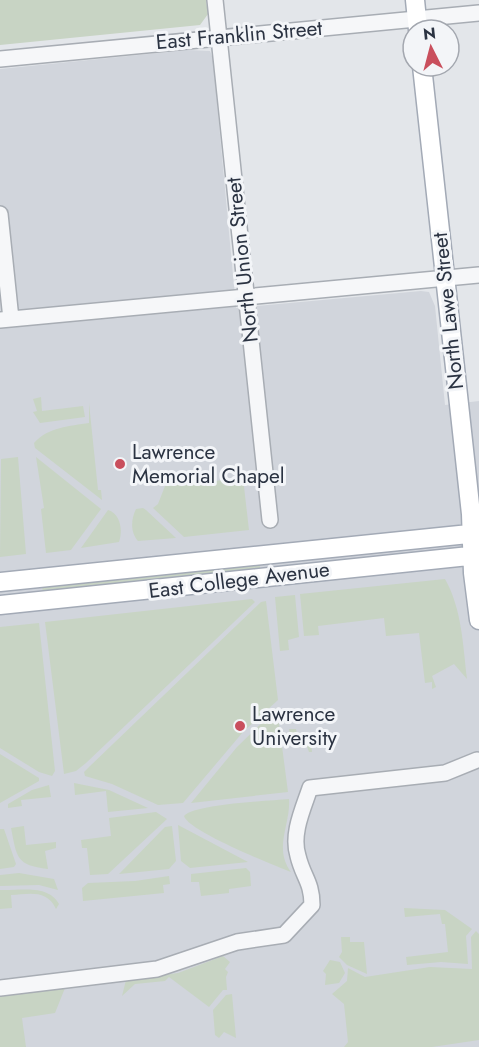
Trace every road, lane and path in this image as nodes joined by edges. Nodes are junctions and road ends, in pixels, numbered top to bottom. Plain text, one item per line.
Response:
1 (215, 0) edge
2 (415, 0) edge
3 (479, 13) edge
4 (416, 18) edge
5 (453, 18) edge
6 (401, 26) edge
7 (219, 37) junction
8 (0, 59) edge
9 (423, 78) edge
10 (0, 214) edge
11 (479, 275) edge
12 (445, 279) junction
13 (246, 296) junction
14 (5, 320) edge
15 (270, 520) dead end
16 (475, 533) edge
17 (476, 556) edge
18 (0, 582) edge
19 (0, 605) edge
20 (479, 620) edge
21 (477, 760) dead end
22 (0, 988) edge

1 - 7 street, North Union Street
2 - 4 main road
3 - 5 street, East Franklin Street
6 - 7 street, East Franklin Street
7 - 8 street, East Franklin Street
7 - 13 street, North Union Street
9 - 12 main road, North Lawe Street
10 - 14 street
11 - 12 street
12 - 13 street
12 - 16 main road, North Lawe Street
13 - 14 street
13 - 15 street, North Union Street
16 - 17 main road, North Lawe Street
16 - 18 main road, East College Avenue
17 - 19 main road, East College Avenue
17 - 20 main road, North Lawe Street
21 - 22 street

